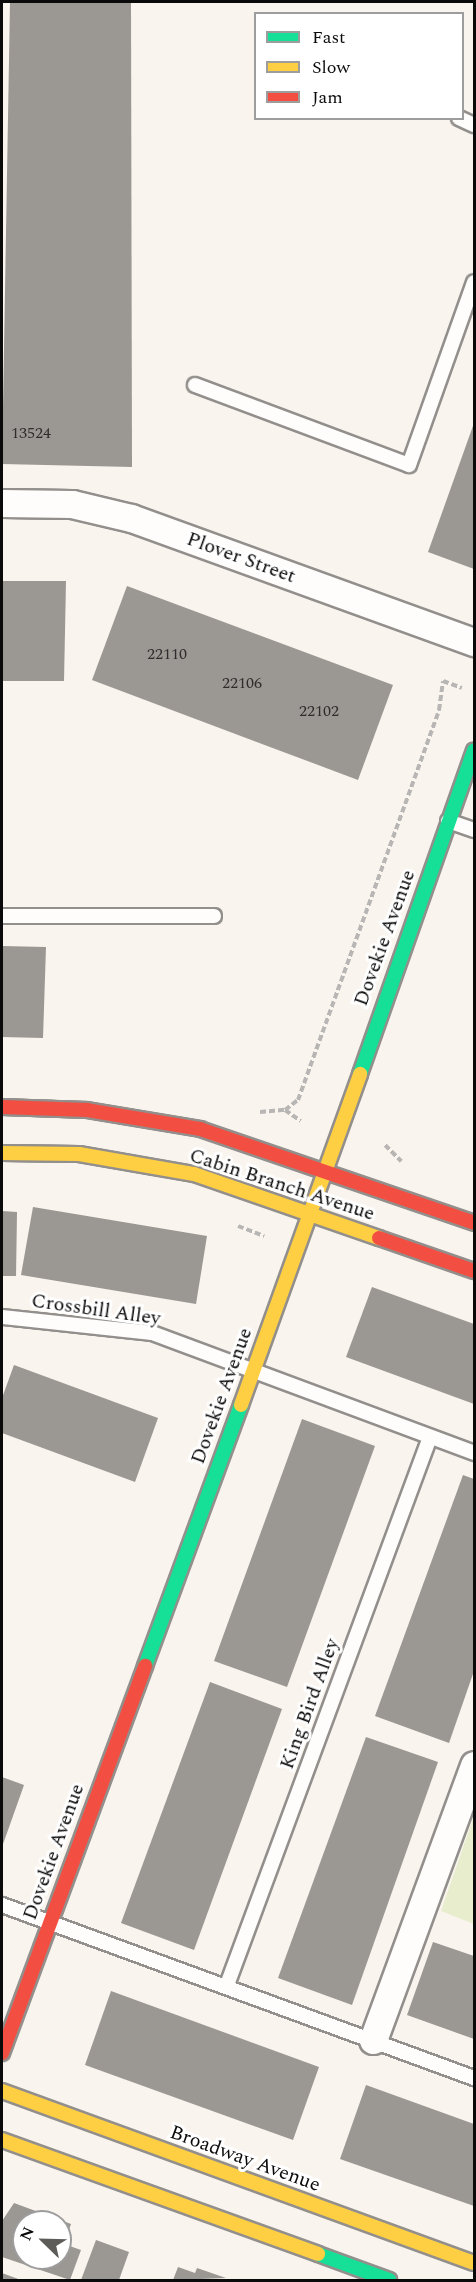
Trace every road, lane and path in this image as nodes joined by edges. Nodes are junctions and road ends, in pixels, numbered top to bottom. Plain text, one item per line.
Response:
1 (474, 282) edge
2 (469, 312) edge
3 (195, 385) dead end
4 (2, 503) edge
5 (474, 642) edge
6 (462, 688) dead end
7 (474, 750) edge
8 (448, 821) junction
9 (474, 830) edge
10 (2, 916) edge
11 (214, 916) dead end
12 (2, 1107) edge
13 (285, 1110) dead end
14 (2, 1153) edge
15 (325, 1169) junction
16 (311, 1211) junction
17 (474, 1223) edge
18 (474, 1270) edge
19 (2, 1317) edge
20 (252, 1372) junction
21 (430, 1437) junction
22 (474, 1453) edge
23 (474, 1765) edge
24 (2, 1905) edge
25 (50, 1921) junction
26 (227, 1985) junction
27 (373, 2040) junction
28 (2, 2053) edge
29 (474, 2078) edge
30 (2, 2091) edge
31 (2, 2140) edge
32 (474, 2263) edge
33 (389, 2280) edge

1 - 2 lane
2 - 3 lane
4 - 5 street, Plover Street
6 - 13 path
7 - 8 street, Dovekie Avenue
8 - 9 lane
8 - 15 street, Dovekie Avenue
10 - 11 lane
12 - 15 street, Cabin Branch Avenue
14 - 16 street, Cabin Branch Avenue
15 - 16 street, Dovekie Avenue
15 - 17 street, Cabin Branch Avenue
16 - 18 street, Cabin Branch Avenue
16 - 20 street, Dovekie Avenue
19 - 20 lane, Crossbill Alley
20 - 21 lane
20 - 25 street, Dovekie Avenue
21 - 22 lane
21 - 26 lane, King Bird Alley
23 - 27 street
24 - 25 lane
25 - 26 lane
25 - 28 street, Dovekie Avenue
26 - 27 lane
27 - 29 lane
30 - 32 street, Broadway Avenue
31 - 33 street

